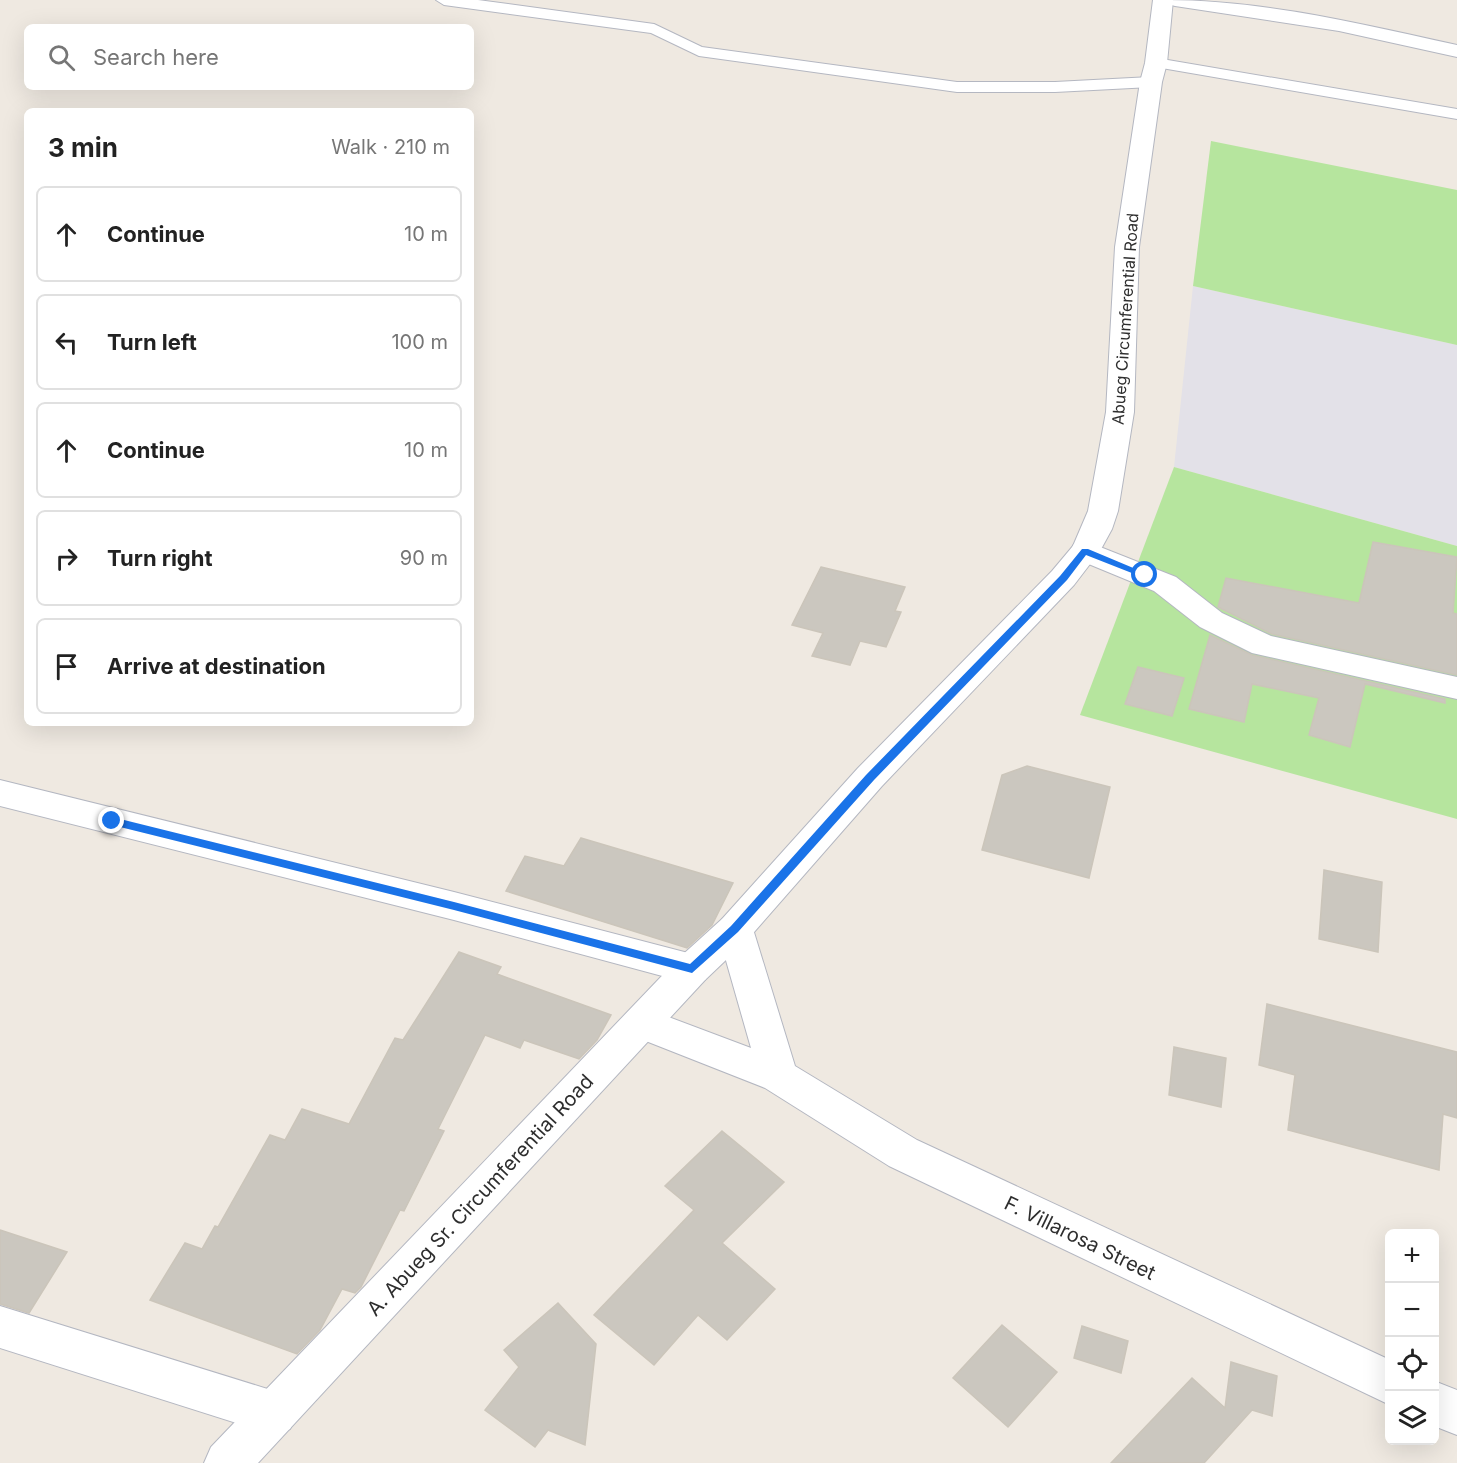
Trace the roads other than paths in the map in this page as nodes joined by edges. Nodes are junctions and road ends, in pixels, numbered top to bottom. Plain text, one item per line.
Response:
1 (444, 0) edge
2 (1163, 0) edge
3 (1175, 0) edge
4 (1457, 51) edge
5 (1154, 73) junction
6 (1457, 114) edge
7 (1085, 551) junction
8 (1457, 688) edge
9 (0, 793) edge
10 (735, 929) junction
11 (692, 969) junction
12 (642, 1023) junction
13 (779, 1076) junction
14 (0, 1326) edge
15 (1385, 1381) edge
16 (1439, 1405) edge
17 (274, 1413) junction
18 (1457, 1413) edge
19 (227, 1463) edge

1 - 5 lane
2 - 5 street, Abueg Circumferential Road
3 - 4 street
5 - 6 lane
5 - 7 street, Abueg Circumferential Road
7 - 8 street
7 - 10 street, Abueg Circumferential Road
9 - 11 street
10 - 11 street, A. Abueg Sr. Circumferential Road
10 - 13 street
11 - 12 street, A. Abueg Sr. Circumferential Road
12 - 13 street, F. Villarosa Street
12 - 17 street, A. Abueg Sr. Circumferential Road
13 - 15 street, F. Villarosa Street
14 - 17 street
16 - 18 street
17 - 19 street, A. Abueg Sr. Circumferential Road

